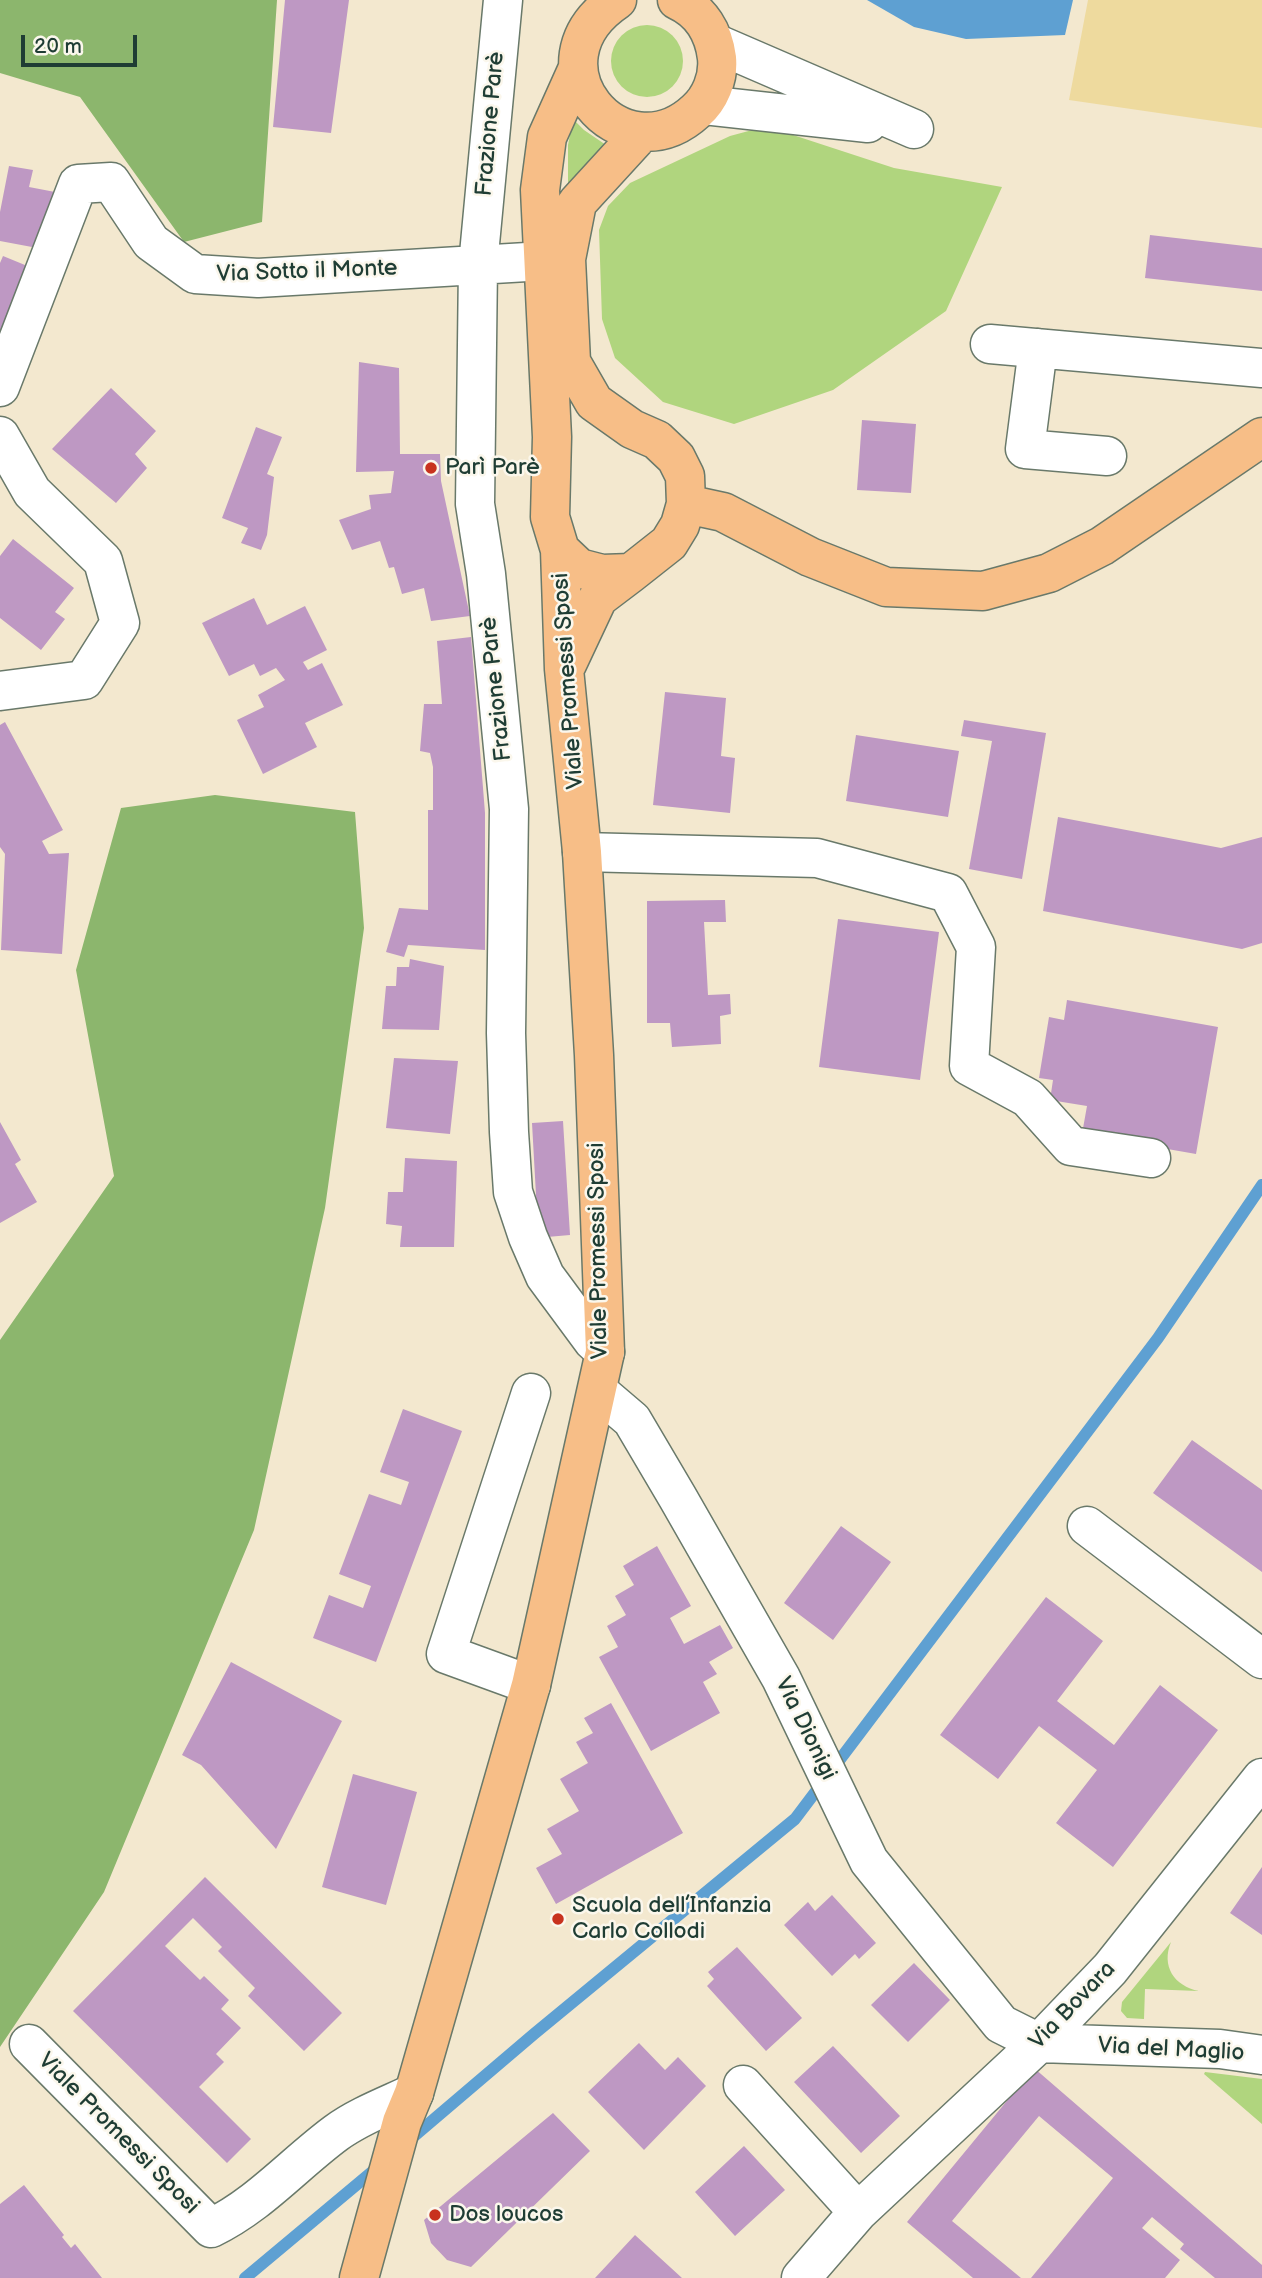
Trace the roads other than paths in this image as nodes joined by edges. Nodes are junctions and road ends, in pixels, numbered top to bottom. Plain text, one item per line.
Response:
1 (503, 0) edge
2 (683, 2) edge
3 (605, 4) edge
4 (715, 43) junction
5 (578, 68) junction
6 (704, 105) junction
7 (642, 132) junction
8 (544, 261) junction
9 (478, 265) junction
10 (990, 344) dead end
11 (1038, 348) junction
12 (1262, 369) edge
13 (0, 387) edge
14 (0, 436) edge
15 (1262, 438) edge
16 (1107, 456) dead end
17 (686, 504) junction
18 (560, 550) junction
19 (631, 573) junction
20 (564, 669) junction
21 (0, 691) edge
22 (582, 852) junction
23 (1151, 1158) dead end
24 (605, 1352) junction
25 (598, 1391) junction
26 (531, 1393) dead end
27 (1087, 1526) dead end
28 (1262, 1659) edge
29 (531, 1685) junction
30 (1262, 1778) edge
31 (1039, 2043) junction
32 (29, 2044) dead end
33 (1262, 2055) edge
34 (743, 2085) dead end
35 (408, 2107) junction
36 (858, 2212) junction
37 (359, 2278) edge
38 (801, 2278) edge

1 - 9 street, Frazione Parè
2 - 4 main road
3 - 5 main road
4 - 6 main road
4 - 6 street
5 - 7 main road
5 - 8 main road, Viale Promessi Sposi
6 - 7 main road
7 - 17 main road
8 - 9 street, Via Sotto il Monte
8 - 18 main road, Viale Promessi Sposi
9 - 13 street, Via Sotto il Monte
9 - 24 street, Frazione Parè
10 - 11 street
11 - 12 street
11 - 16 street
14 - 21 street
15 - 17 main road
17 - 19 main road
18 - 19 main road
18 - 20 main road, Viale Promessi Sposi
19 - 20 main road
20 - 22 main road, Viale Promessi Sposi
22 - 23 street
22 - 24 main road, Viale Promessi Sposi
24 - 25 main road, Viale Promessi Sposi
25 - 29 main road, Viale Promessi Sposi
25 - 31 street, Via Dionigi
26 - 29 street
27 - 28 street
29 - 35 main road, Viale Promessi Sposi
30 - 31 street, Via Bovara
31 - 33 street, Via del Maglio
31 - 36 street, Via Bovara
32 - 35 street, Viale Promessi Sposi
34 - 36 street
35 - 37 main road, Viale Promessi Sposi
36 - 38 street, Via Bovara

